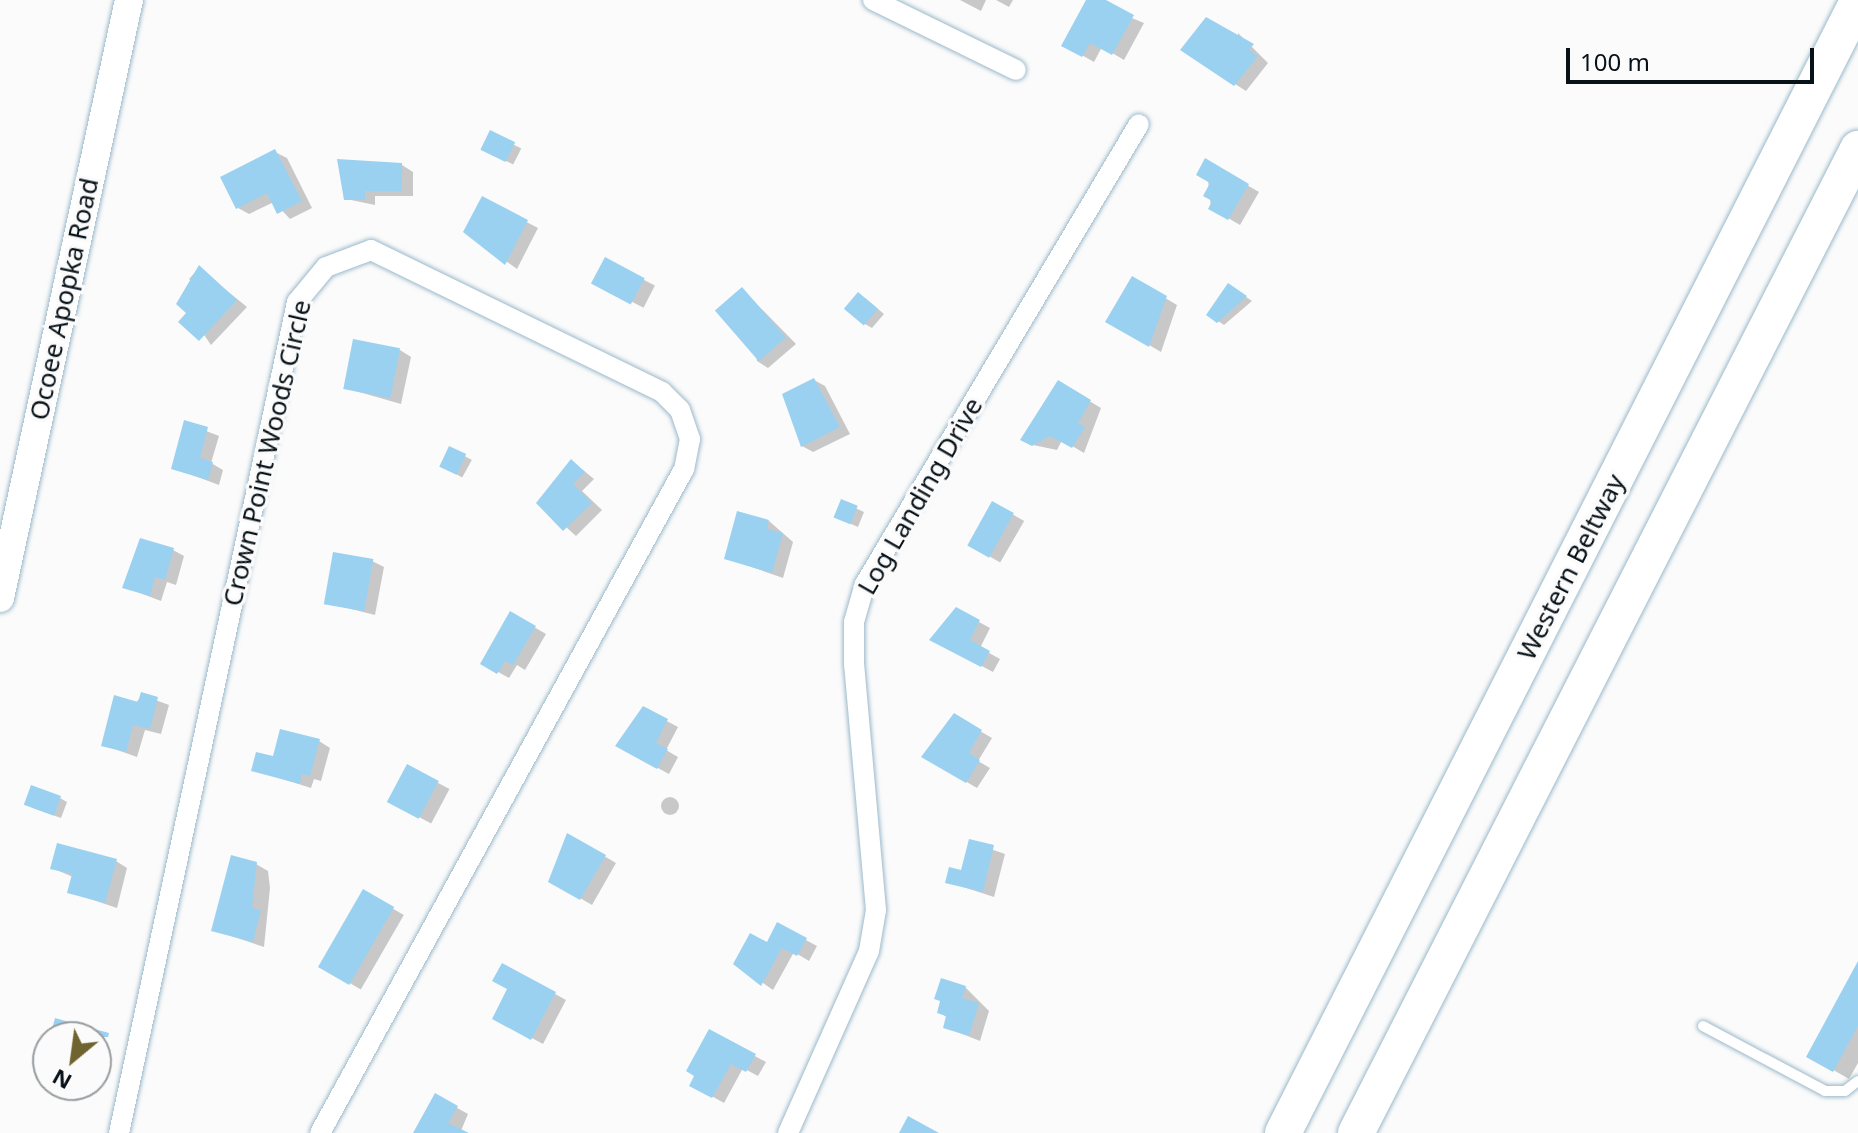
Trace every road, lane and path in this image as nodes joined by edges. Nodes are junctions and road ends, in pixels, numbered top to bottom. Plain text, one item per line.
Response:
1 (129, 0) edge
2 (873, 0) edge
3 (1858, 1) edge
4 (1016, 70) dead end
5 (1139, 124) dead end
6 (1858, 149) edge
7 (0, 598) edge
8 (1703, 1026) dead end
9 (1858, 1081) edge
10 (119, 1133) edge
11 (320, 1133) edge
12 (788, 1133) edge
13 (1283, 1133) edge
14 (1356, 1133) edge

1 - 7 main road, Ocoee Apopka Road
2 - 4 street
3 - 13 highway, Western Beltway
5 - 12 street, Log Landing Drive
6 - 14 highway
8 - 9 lane
10 - 11 street, Crown Point Woods Circle

